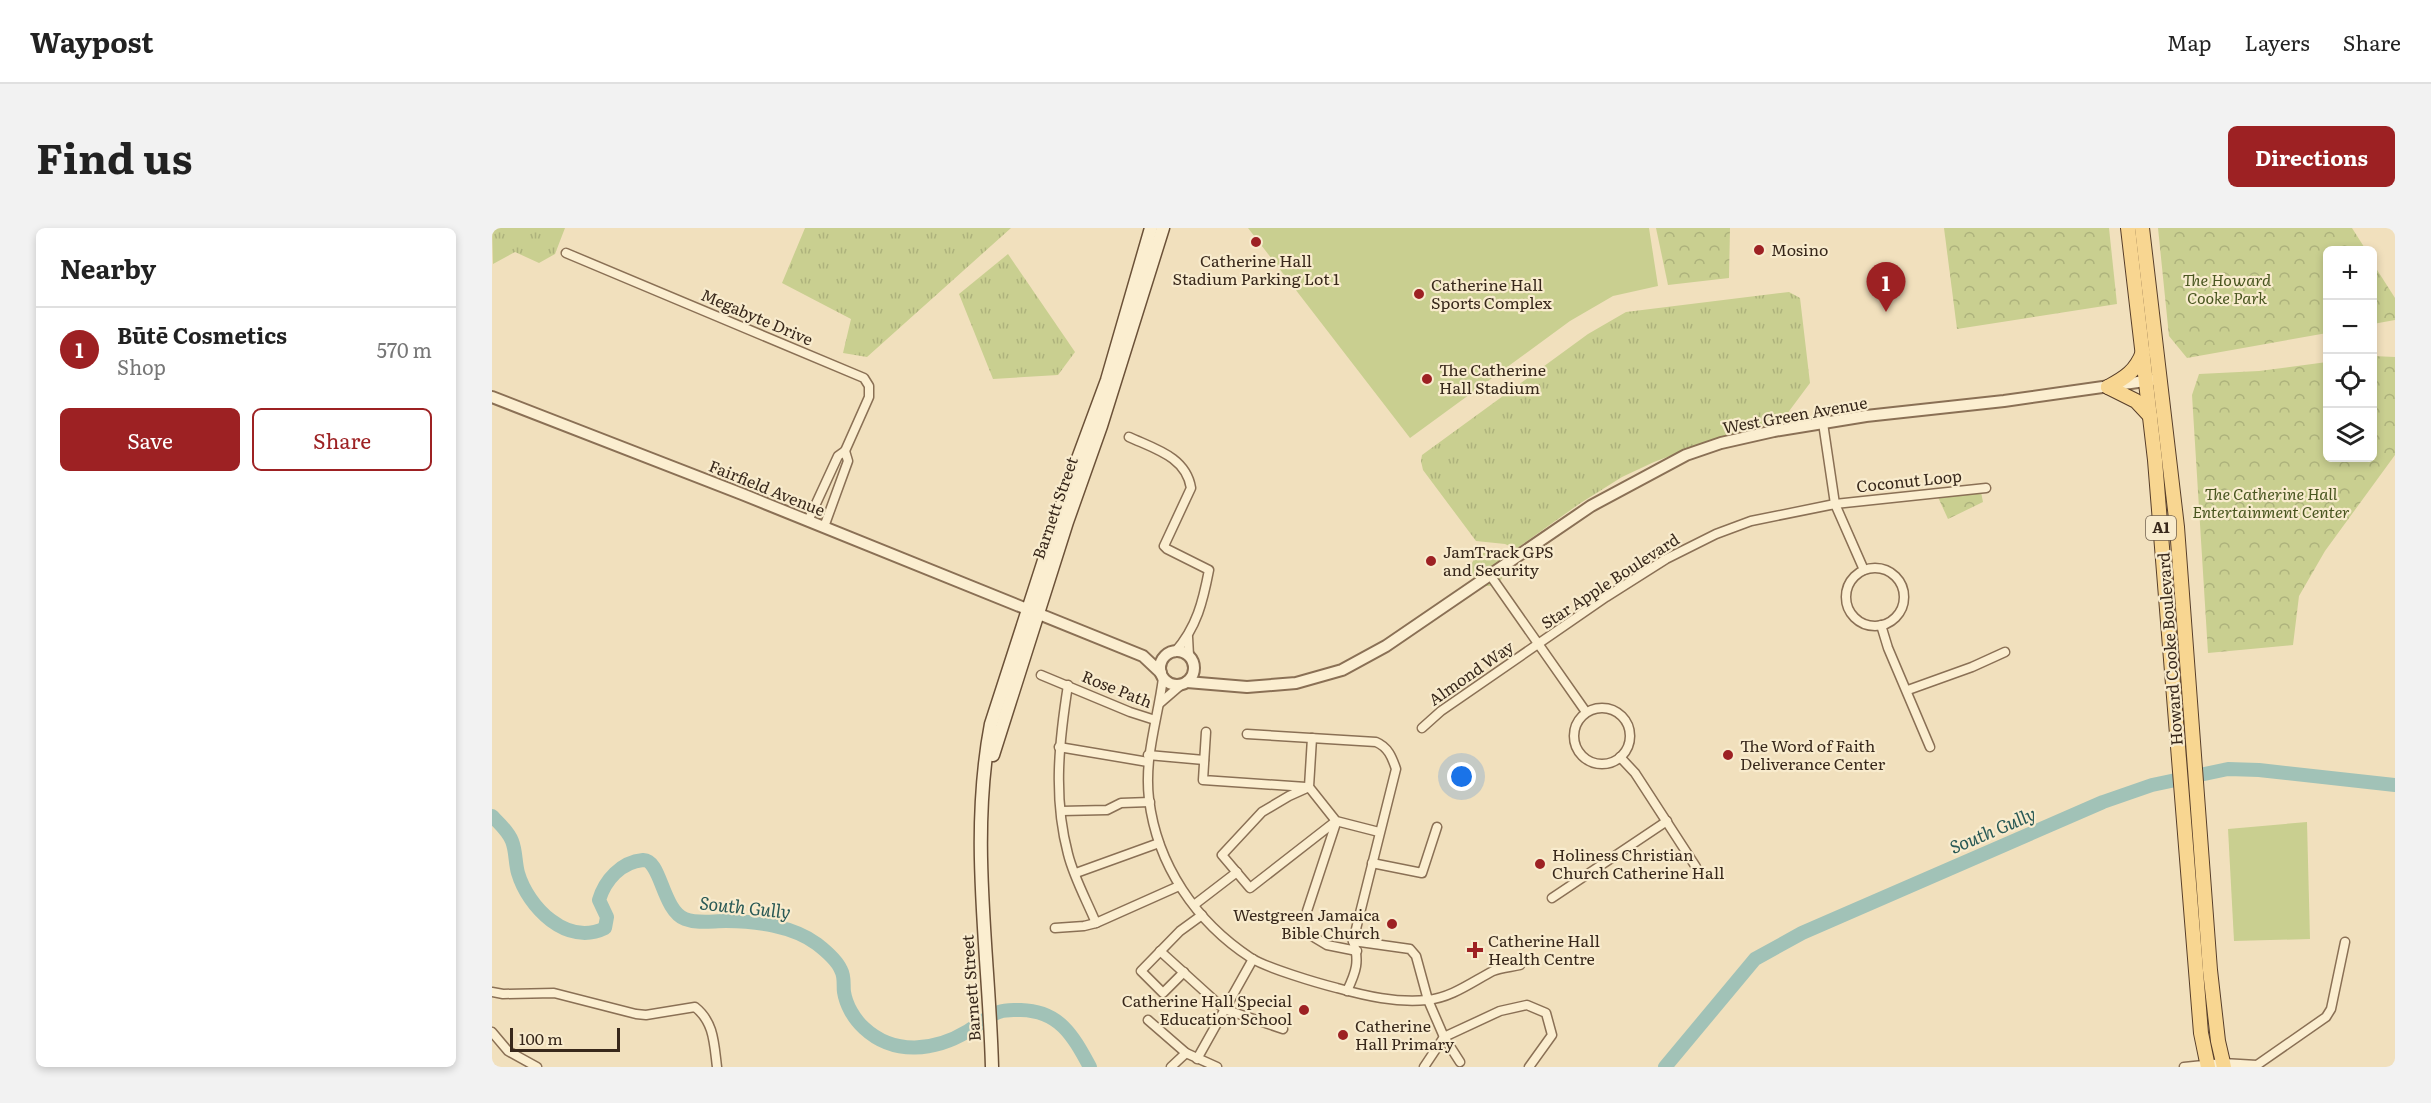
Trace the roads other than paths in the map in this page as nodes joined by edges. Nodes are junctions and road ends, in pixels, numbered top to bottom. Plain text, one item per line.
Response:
1 (1151, 228) edge
2 (1163, 228) edge
3 (2128, 228) edge
4 (2142, 228) edge
5 (566, 253) dead end
6 (2144, 352) junction
7 (2154, 380) junction
8 (2108, 387) junction
9 (492, 397) edge
10 (2150, 416) junction
11 (1823, 423) junction
12 (1129, 436) dead end
13 (845, 451) junction
14 (1986, 488) dead end
15 (1835, 504) junction
16 (807, 521) junction
17 (824, 527) junction
18 (1864, 570) junction
19 (1490, 575) junction
20 (1033, 611) junction
21 (1881, 625) junction
22 (1188, 637) junction
23 (1539, 644) junction
24 (2005, 652) dead end
25 (1171, 653) junction
26 (1143, 656) junction
27 (1191, 661) junction
28 (1041, 675) dead end
29 (1162, 675) junction
30 (1184, 683) junction
31 (1210, 683) junction
32 (1068, 685) junction
33 (1908, 690) junction
34 (1160, 704) junction
35 (1587, 712) junction
36 (1155, 720) junction
37 (1422, 728) dead end
38 (1206, 732) dead end
39 (1247, 734) dead end
40 (1312, 738) junction
41 (1059, 747) junction
42 (1930, 747) dead end
43 (1620, 757) junction
44 (1148, 758) junction
45 (1204, 760) junction
46 (1309, 787) junction
47 (1150, 802) junction
48 (1061, 811) junction
49 (1336, 821) junction
50 (1667, 821) junction
51 (1437, 826) dead end
52 (1379, 832) junction
53 (1159, 843) junction
54 (1372, 863) junction
55 (1696, 867) dead end
56 (1237, 872) junction
57 (1076, 873) junction
58 (1179, 886) junction
59 (1552, 898) dead end
60 (1194, 905) junction
61 (1307, 911) dead end
62 (1202, 915) junction
63 (1096, 923) junction
64 (1055, 928) dead end
65 (1312, 936) dead end
66 (1353, 941) junction
67 (2345, 942) dead end
68 (1160, 951) junction
69 (1356, 951) junction
70 (1253, 959) junction
71 (1520, 965) dead end
72 (1184, 972) junction
73 (1347, 991) junction
74 (492, 992) edge
75 (1428, 1000) junction
76 (1224, 1009) junction
77 (1148, 1020) dead end
78 (1283, 1029) dead end
79 (492, 1032) edge
80 (1444, 1037) junction
81 (1186, 1053) junction
82 (1197, 1059) junction
83 (1460, 1062) dead end
84 (2224, 1065) edge
85 (2208, 1066) edge
86 (2258, 1066) edge
87 (537, 1067) edge
88 (717, 1067) edge
89 (992, 1067) edge
90 (1171, 1067) edge
91 (1217, 1067) edge
92 (1424, 1067) edge
93 (1529, 1067) edge
94 (2184, 1067) edge

1 - 20 main road, Barnett Street
2 - 20 main road, Barnett Street
3 - 6 main road, Howard Cooke Boulevard / A1
4 - 7 main road, Howard Cooke Boulevard / A1
5 - 13 street, Megabyte Drive
6 - 7 main road, Howard Cooke Boulevard / A1
6 - 8 main road
7 - 8 street, West Green Avenue
7 - 10 main road, Howard Cooke Boulevard / A1
7 - 84 main road, Howard Cooke Boulevard / A1
8 - 10 main road
8 - 11 street, West Green Avenue
9 - 16 street, Fairfield Avenue
10 - 85 main road, Howard Cooke Boulevard / A1
11 - 15 street
11 - 19 street, West Green Avenue
12 - 22 street
13 - 16 street, Megabyte Drive
13 - 17 street, Megabyte Drive
14 - 15 street, Coconut Loop
15 - 18 street
15 - 23 street, Star Apple Boulevard
16 - 17 street, Fairfield Avenue
17 - 20 street, Fairfield Avenue
18 - 21 street
18 - 21 street
19 - 23 street
19 - 31 street, West Green Avenue
20 - 26 street
20 - 89 main road, Barnett Street
21 - 33 street
22 - 25 street
22 - 27 street
23 - 35 street
23 - 37 street, Almond Way
24 - 33 street
25 - 26 street
25 - 27 street
25 - 29 street
26 - 29 street
27 - 30 street
27 - 31 street
28 - 32 street, Rose Path
29 - 30 street
29 - 34 street
30 - 31 street, West Green Avenue
30 - 34 street
32 - 36 street, Rose Path
32 - 41 street
33 - 42 street
34 - 36 street
35 - 43 street
35 - 43 street
36 - 44 street
38 - 45 street
39 - 40 street
40 - 46 street
40 - 52 street
41 - 44 street
41 - 48 street
43 - 50 street
44 - 45 street
44 - 47 street
45 - 46 street
46 - 49 street
46 - 56 street
47 - 48 street
47 - 53 street
48 - 57 street
49 - 52 street
49 - 56 street
49 - 61 street
50 - 55 street
50 - 59 street
51 - 54 street
52 - 54 street
53 - 57 street
53 - 58 street
54 - 66 street
56 - 60 street
57 - 63 street
58 - 60 street
58 - 63 street
60 - 62 street
62 - 68 street
62 - 70 street
63 - 64 street
65 - 69 street
66 - 69 street
66 - 75 street
67 - 86 street
68 - 72 street
68 - 72 street
69 - 73 street
70 - 73 street
70 - 76 street
71 - 75 street
72 - 76 street
73 - 75 street
74 - 88 street
75 - 80 street
76 - 78 street
76 - 82 street
77 - 81 street
79 - 87 street
80 - 83 street
80 - 92 street
80 - 93 street
81 - 82 street
81 - 90 street
82 - 91 street
84 - 85 street
84 - 86 street
85 - 94 street

